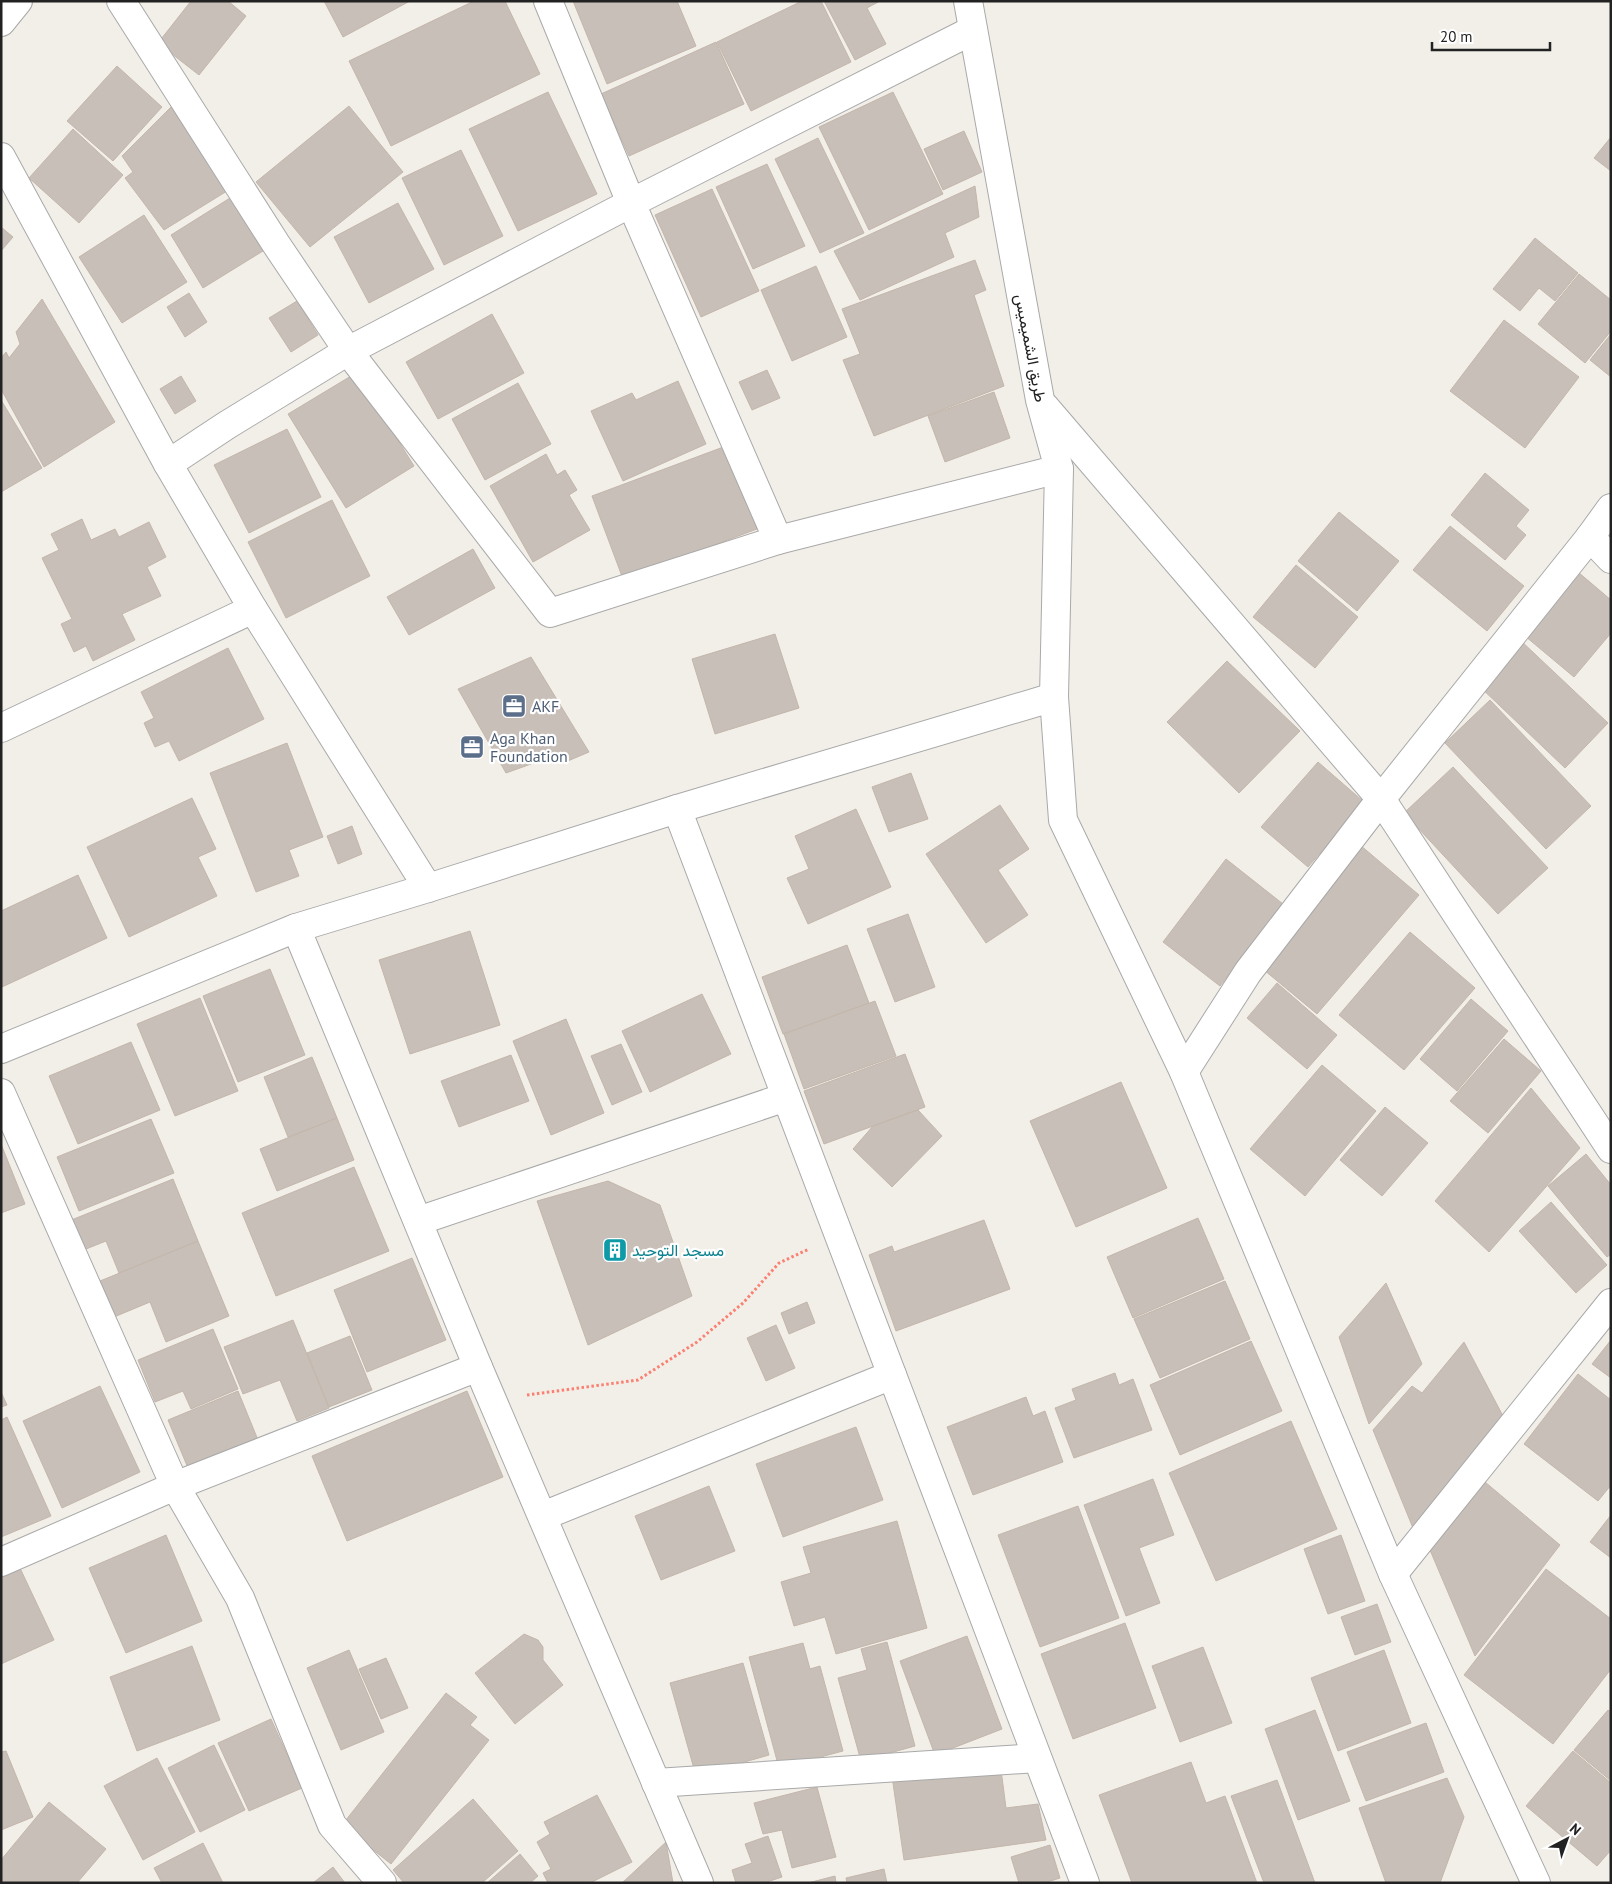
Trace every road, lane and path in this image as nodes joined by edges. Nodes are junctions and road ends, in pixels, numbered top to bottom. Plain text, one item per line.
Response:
1 (18, 1) edge
2 (121, 1) edge
3 (548, 1) edge
4 (968, 1) edge
5 (1, 22) edge
6 (973, 30) junction
7 (1, 157) edge
8 (631, 203) junction
9 (348, 351) junction
10 (1040, 400) junction
11 (168, 464) junction
12 (1058, 469) junction
13 (1611, 508) edge
14 (1590, 537) junction
15 (778, 540) junction
16 (1611, 559) edge
17 (253, 608) junction
18 (1054, 697) junction
19 (1, 728) edge
20 (1381, 799) junction
21 (677, 809) junction
22 (428, 888) junction
23 (296, 928) junction
24 (1, 1048) edge
25 (1184, 1072) junction
26 (1, 1092) edge
27 (786, 1097) junction
28 (1611, 1149) edge
29 (418, 1221) junction
30 (838, 1234) junction
31 (1611, 1303) edge
32 (478, 1367) junction
33 (892, 1375) junction
34 (491, 1396) junction
35 (174, 1486) junction
36 (542, 1516) junction
37 (1, 1562) edge
38 (1393, 1574) junction
39 (1037, 1758) junction
40 (656, 1782) junction
41 (382, 1883) edge
42 (699, 1883) edge
43 (1085, 1883) edge
44 (1536, 1883) edge

1 - 5 street
2 - 9 street
3 - 8 street
4 - 6 street, طريق الشميميس
6 - 8 street
6 - 10 street, طريق الشميميس
7 - 11 street
8 - 9 street
8 - 15 street
9 - 11 street
9 - 15 street
10 - 12 street, طريق الشميميس
10 - 20 street
11 - 17 street
12 - 15 street
12 - 18 street, طريق الشميميس
13 - 14 street
14 - 16 street
14 - 20 street
17 - 19 street
17 - 22 street
18 - 21 street
18 - 25 street, طريق الشميميس
20 - 25 street
20 - 28 street
21 - 22 street
21 - 27 street
22 - 23 street
23 - 24 street
23 - 29 street
25 - 38 street, طريق الشميميس
26 - 35 street
27 - 29 street
27 - 30 street
29 - 32 street
30 - 33 street
30 - 34 path
31 - 38 street
32 - 34 street
32 - 35 street
33 - 36 street
33 - 39 street
34 - 36 street
35 - 37 street
35 - 41 street
36 - 40 street
38 - 44 street, طريق الشميميس
39 - 40 street
39 - 43 street
40 - 42 street

